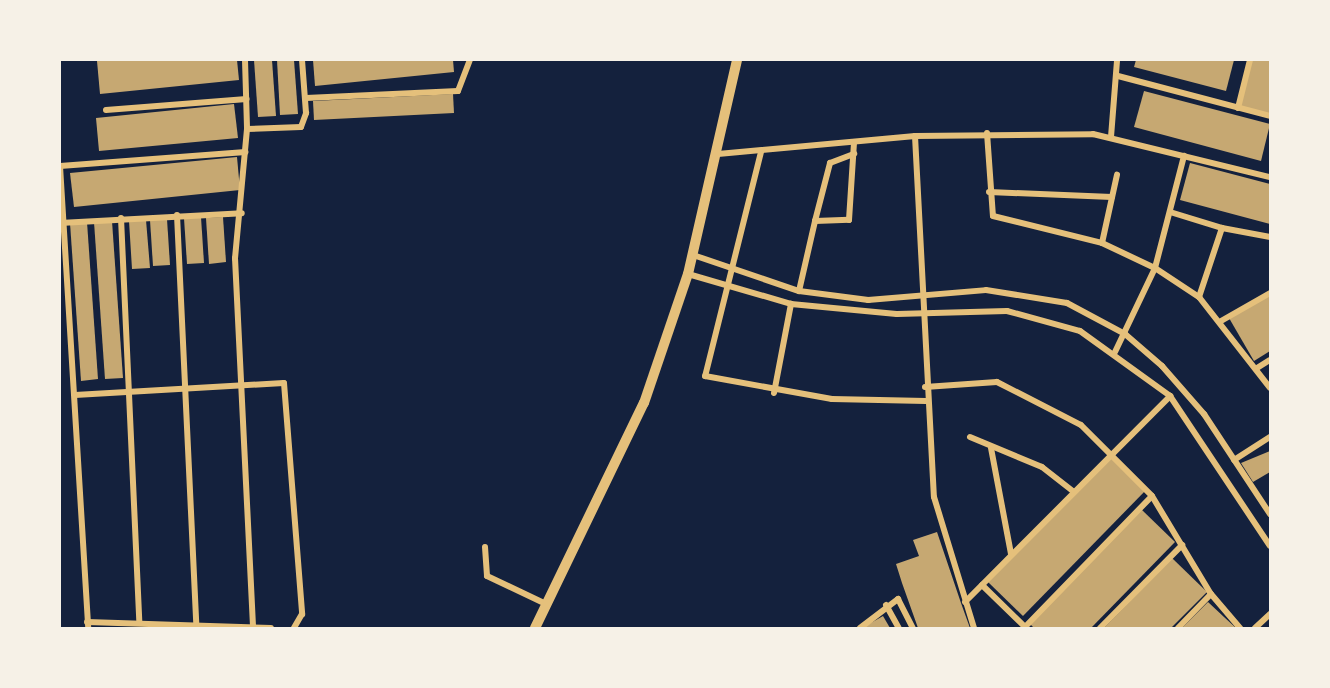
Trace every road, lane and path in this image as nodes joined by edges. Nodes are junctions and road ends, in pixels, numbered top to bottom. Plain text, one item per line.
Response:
1 (245, 60) edge
2 (302, 60) edge
3 (470, 60) edge
4 (737, 60) edge
5 (1117, 60) edge
6 (1250, 60) edge
7 (1118, 76) junction
8 (306, 98) junction
9 (247, 99) junction
10 (1238, 108) junction
11 (106, 110) dead end
12 (1270, 117) edge
13 (247, 129) junction
14 (987, 133) junction
15 (915, 136) junction
16 (1111, 137) junction
17 (854, 142) junction
18 (245, 152) junction
19 (761, 152) junction
20 (718, 154) junction
21 (854, 155) junction
22 (1184, 156) junction
23 (60, 166) edge
24 (1117, 175) dead end
25 (1270, 177) edge
26 (989, 192) junction
27 (1112, 197) junction
28 (1170, 212) junction
29 (242, 213) junction
30 (177, 215) junction
31 (121, 218) junction
32 (815, 221) junction
33 (62, 223) edge
34 (1222, 228) junction
35 (1270, 237) edge
36 (1102, 243) junction
37 (693, 255) junction
38 (1156, 268) junction
39 (729, 270) junction
40 (688, 274) junction
41 (725, 284) junction
42 (799, 291) junction
43 (1270, 293) edge
44 (926, 296) junction
45 (1199, 298) junction
46 (791, 304) junction
47 (926, 312) junction
48 (1221, 321) junction
49 (1125, 334) junction
50 (1115, 352) junction
51 (1270, 360) edge
52 (1257, 368) junction
53 (239, 383) junction
54 (184, 386) junction
55 (925, 387) junction
56 (1270, 388) edge
57 (132, 390) junction
58 (774, 393) junction
59 (75, 395) junction
60 (1170, 396) junction
61 (926, 401) junction
62 (970, 437) dead end
63 (1270, 437) edge
64 (991, 448) junction
65 (1111, 452) junction
66 (1234, 460) junction
67 (1073, 491) junction
68 (1152, 496) junction
69 (1269, 510) edge
70 (1182, 545) junction
71 (1270, 546) edge
72 (485, 547) dead end
73 (1011, 554) junction
74 (982, 585) junction
75 (1211, 594) junction
76 (965, 602) junction
77 (544, 603) junction
78 (886, 605) junction
79 (1270, 614) edge
80 (139, 621) junction
81 (196, 624) junction
82 (88, 625) edge
83 (253, 627) junction
84 (1026, 627) edge
85 (271, 628) edge
86 (294, 628) edge
87 (535, 628) edge
88 (860, 628) edge
89 (900, 628) edge
90 (913, 628) edge
91 (974, 628) edge
92 (1100, 628) edge
93 (1178, 628) edge
94 (1240, 628) edge
95 (1255, 628) edge

1 - 9 street
2 - 8 street
3 - 8 street
4 - 20 main road
5 - 7 street
6 - 10 street
7 - 10 street
7 - 16 street
8 - 13 street
9 - 11 street
9 - 13 street
10 - 12 street
13 - 18 street
14 - 15 street
14 - 16 street
14 - 26 street
15 - 17 street
15 - 44 street
16 - 22 street
17 - 19 street
17 - 21 street
18 - 23 street
18 - 29 street
19 - 20 street
19 - 39 street
20 - 37 main road
21 - 32 street
21 - 32 street
22 - 25 street
22 - 28 street
23 - 33 street
24 - 27 street
26 - 27 street
26 - 36 street
27 - 36 street
28 - 34 street
28 - 38 street
29 - 30 street
29 - 53 street
30 - 31 street
30 - 54 street
31 - 33 street
31 - 57 street
32 - 42 street
33 - 59 street
34 - 35 street
34 - 45 street
36 - 38 street
37 - 39 street
37 - 40 main road
38 - 45 street
38 - 49 street
39 - 41 street
39 - 42 street
40 - 41 street
40 - 77 main road
41 - 46 street
41 - 58 street
42 - 44 street
43 - 48 street
44 - 47 street
44 - 49 street
45 - 48 street
46 - 47 street
46 - 58 street
47 - 50 street
47 - 55 street
48 - 52 street
49 - 50 street
49 - 66 street
50 - 60 street
51 - 52 street
52 - 56 street
53 - 54 street
53 - 83 street
53 - 86 street
54 - 57 street
54 - 81 street
55 - 61 street
55 - 65 street
57 - 59 street
57 - 80 street
58 - 61 street
59 - 82 street
60 - 65 street
60 - 71 street
61 - 76 street
62 - 64 street
63 - 66 street
64 - 67 street
64 - 73 street
65 - 67 street
65 - 68 street
66 - 69 street
67 - 73 street
68 - 70 street
68 - 84 street
70 - 75 street
70 - 92 street
72 - 77 street
73 - 74 street
74 - 76 street
74 - 84 street
75 - 93 street
75 - 94 street
76 - 91 street
77 - 87 main road
78 - 88 street
78 - 89 street
78 - 90 street
79 - 95 street
80 - 81 street
80 - 82 street
81 - 83 street
83 - 85 street

